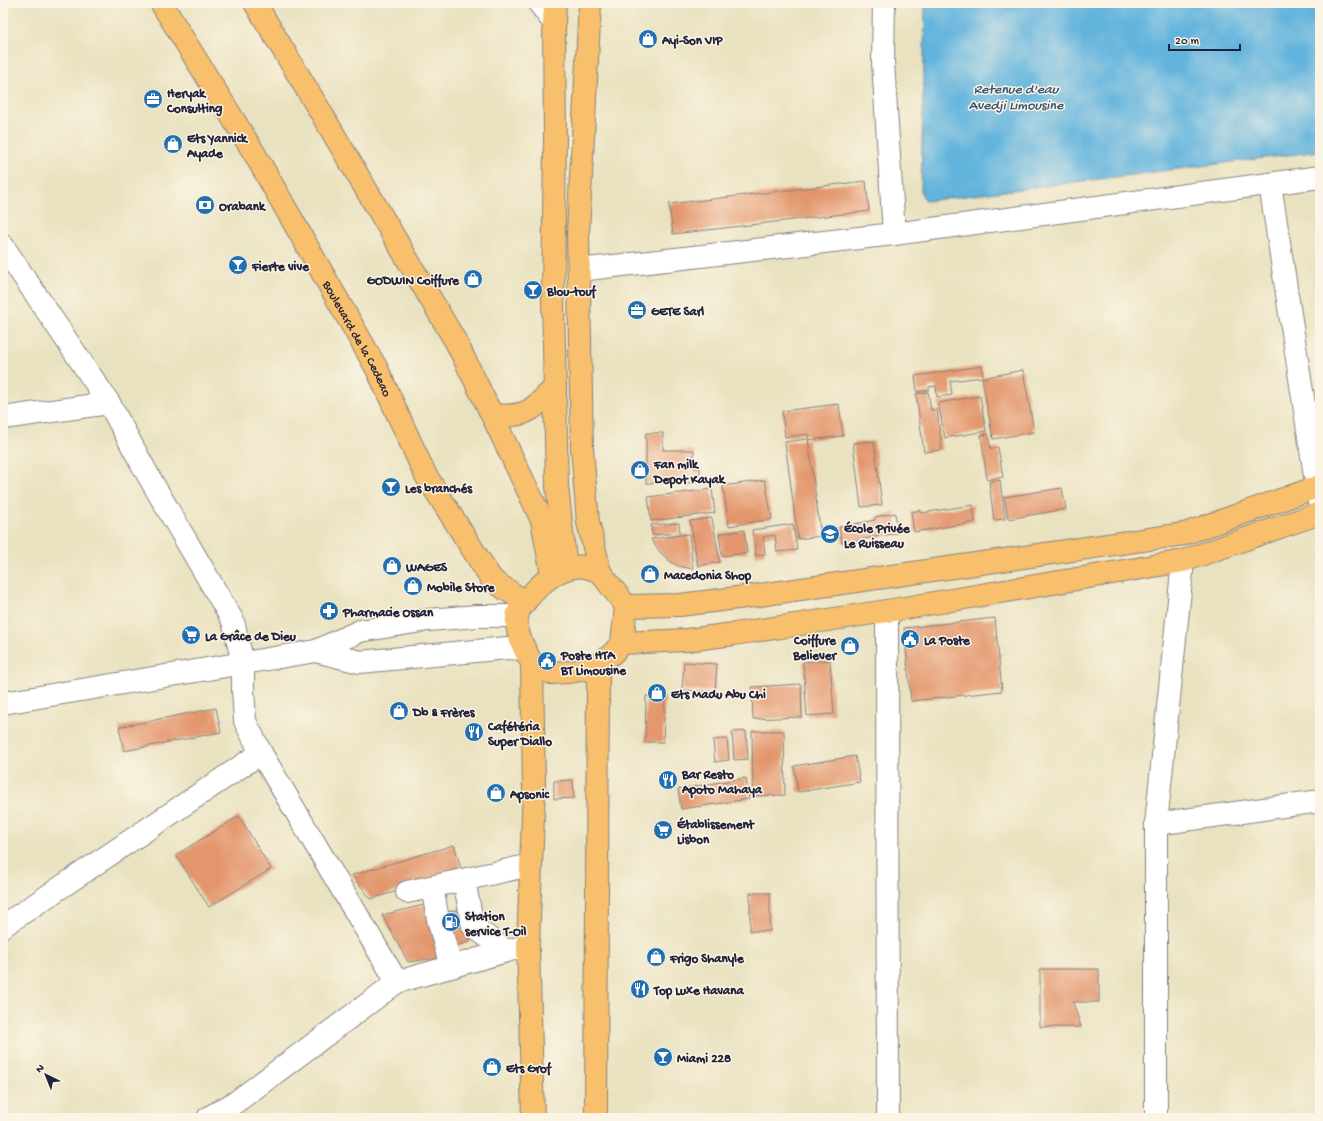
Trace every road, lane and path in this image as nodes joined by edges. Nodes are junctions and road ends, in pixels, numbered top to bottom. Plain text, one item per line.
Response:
1 (161, 3) edge
2 (254, 3) edge
3 (539, 3) edge
4 (590, 3) edge
5 (884, 3) edge
6 (555, 13) edge
7 (1320, 177) edge
8 (1270, 184) junction
9 (894, 234) junction
10 (3, 246) edge
11 (579, 270) junction
12 (555, 387) junction
13 (109, 403) junction
14 (490, 411) junction
15 (3, 418) edge
16 (1318, 487) edge
17 (1320, 508) edge
18 (1320, 513) edge
19 (1183, 561) junction
20 (559, 572) junction
21 (600, 572) junction
22 (626, 606) junction
23 (521, 609) junction
24 (887, 611) junction
25 (622, 643) junction
26 (316, 651) junction
27 (527, 656) junction
28 (243, 663) junction
29 (598, 665) junction
30 (3, 703) edge
31 (261, 753) junction
32 (1320, 801) edge
33 (1156, 824) junction
34 (531, 865) junction
35 (464, 880) junction
36 (432, 887) junction
37 (407, 892) dead end
38 (3, 926) edge
39 (528, 945) junction
40 (506, 951) junction
41 (451, 967) junction
42 (397, 982) junction
43 (208, 1118) edge
44 (533, 1118) edge
45 (596, 1118) edge
46 (888, 1118) edge
47 (1156, 1118) edge

1 - 23 main road, Boulevard de la Cedeao
2 - 14 main road
3 - 6 street
4 - 11 main road
5 - 9 street
6 - 12 main road
7 - 8 street
8 - 9 street
8 - 16 street
9 - 11 street
10 - 13 street
11 - 21 main road
12 - 14 main road
12 - 20 main road
13 - 15 street
13 - 28 street
14 - 20 main road
16 - 17 street
16 - 22 main road
18 - 19 main road
19 - 24 main road
19 - 33 street
20 - 21 main road
20 - 23 main road
21 - 22 main road
22 - 25 main road
23 - 26 street
23 - 27 main road
24 - 25 main road
24 - 46 street
25 - 29 main road
26 - 27 street
26 - 28 street
27 - 29 main road
27 - 34 main road
28 - 30 street
28 - 31 street
29 - 45 main road
31 - 38 street
31 - 42 street
32 - 33 street
33 - 47 street
34 - 35 street
34 - 39 main road
35 - 36 street
35 - 40 street
36 - 37 street
36 - 41 street
39 - 40 street
39 - 44 main road
40 - 41 street
41 - 42 street
42 - 43 street

